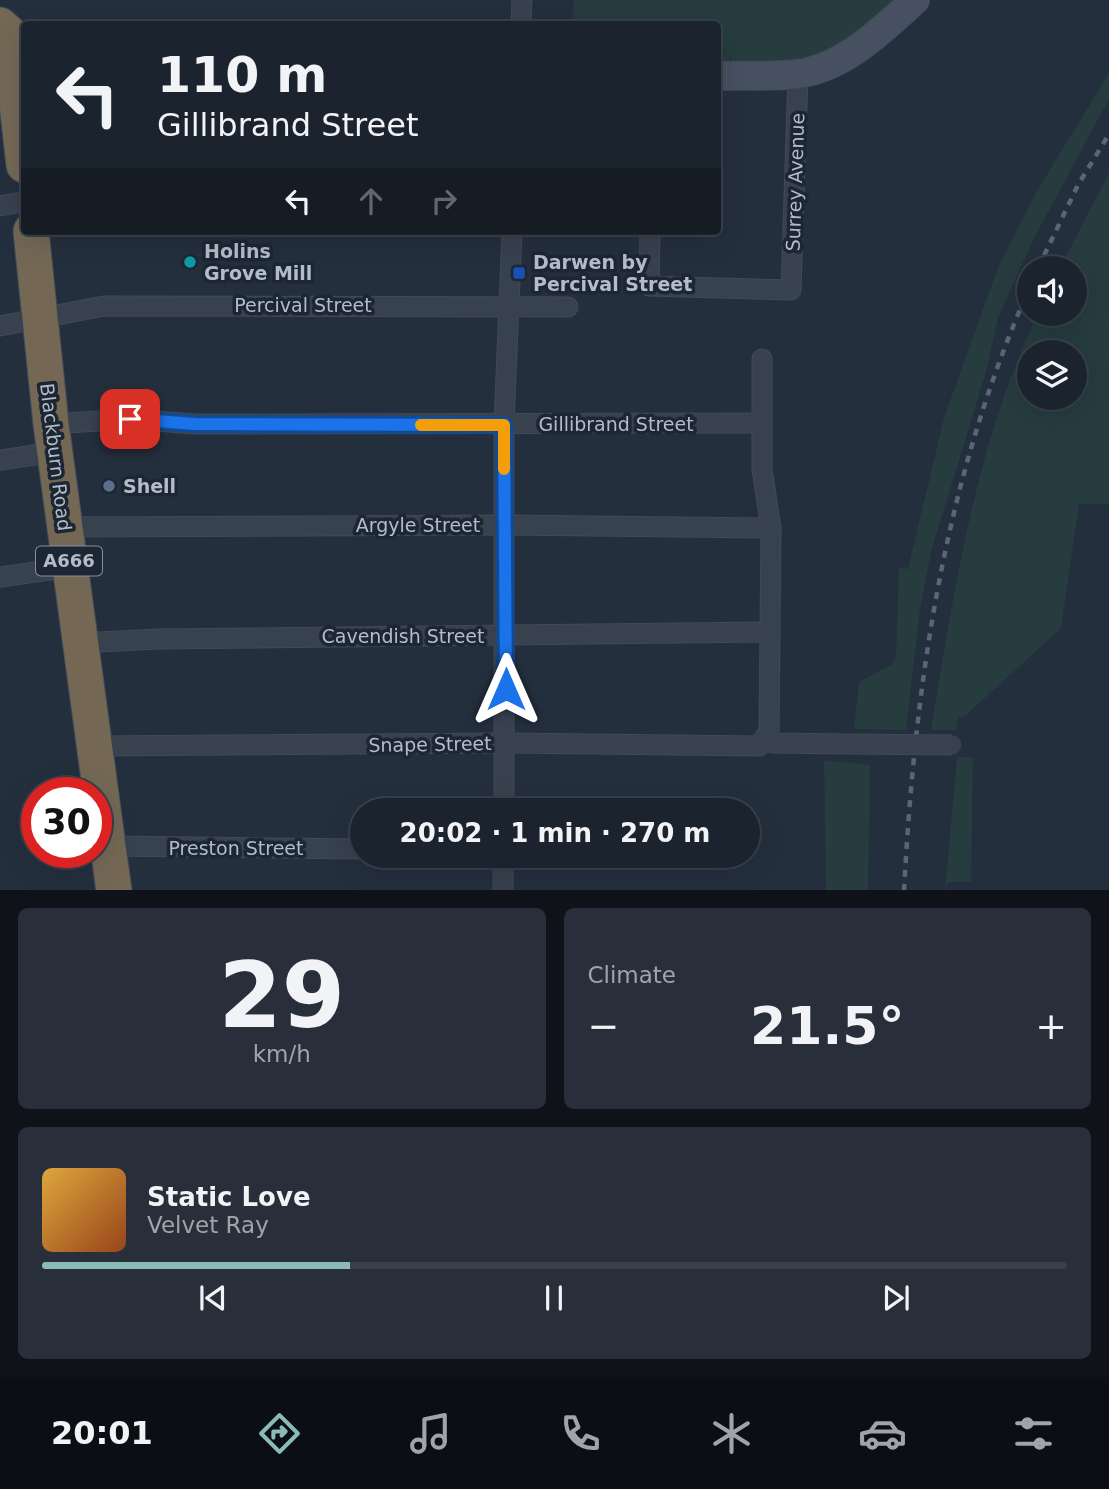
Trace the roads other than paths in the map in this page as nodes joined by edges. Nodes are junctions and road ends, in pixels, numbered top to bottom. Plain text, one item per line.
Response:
1 (522, 0) edge
2 (915, 0) edge
3 (521, 21) edge
4 (12, 36) edge
5 (798, 74) junction
6 (721, 76) edge
7 (9, 107) edge
8 (21, 153) edge
9 (21, 202) edge
10 (0, 206) edge
11 (31, 235) edge
12 (512, 235) edge
13 (650, 235) edge
14 (509, 305) junction
15 (568, 307) dead end
16 (39, 318) junction
17 (0, 326) edge
18 (762, 359) dead end
19 (761, 423) junction
20 (504, 425) junction
21 (53, 438) junction
22 (0, 460) edge
23 (506, 524) junction
24 (65, 527) junction
25 (771, 528) junction
26 (70, 567) junction
27 (0, 577) edge
28 (769, 632) junction
29 (506, 635) junction
30 (80, 643) junction
31 (765, 741) junction
32 (505, 743) junction
33 (952, 744) dead end
34 (96, 746) junction
35 (100, 777) edge
36 (504, 798) edge
37 (112, 846) edge
38 (350, 849) edge
39 (111, 868) edge
40 (503, 868) edge
41 (114, 890) edge
42 (503, 890) edge

1 - 3 street
2 - 5 street
4 - 7 highway
5 - 6 street
5 - 13 street, Surrey Avenue
7 - 8 highway
9 - 10 street
11 - 16 highway, Blackburn Road / A666
12 - 14 street
14 - 15 street, Percival Street
14 - 16 street, Percival Street
14 - 20 street
16 - 17 street, Percival Street
16 - 21 highway, Blackburn Road / A666
18 - 19 street
19 - 20 street, Gillibrand Street
19 - 25 street
20 - 21 street, Gillibrand Street
20 - 23 street
21 - 22 street, Gillibrand Street
21 - 24 highway, Blackburn Road / A666
23 - 24 street, Argyle Street
23 - 25 street, Argyle Street
23 - 29 street
24 - 26 highway, Blackburn Road / A666
25 - 28 street
26 - 27 street
26 - 30 highway, Blackburn Road / A666
28 - 29 street, Cavendish Street
28 - 31 street
29 - 30 street, Cavendish Street
29 - 32 street
30 - 34 highway, Blackburn Road / A666
31 - 32 street, Snape Street
31 - 33 street, Snape Street, bridge
32 - 34 street, Snape Street
32 - 36 street
34 - 35 highway, Blackburn Road / A666
37 - 38 street, Preston Street
39 - 41 highway, Blackburn Road / A666
40 - 42 street

